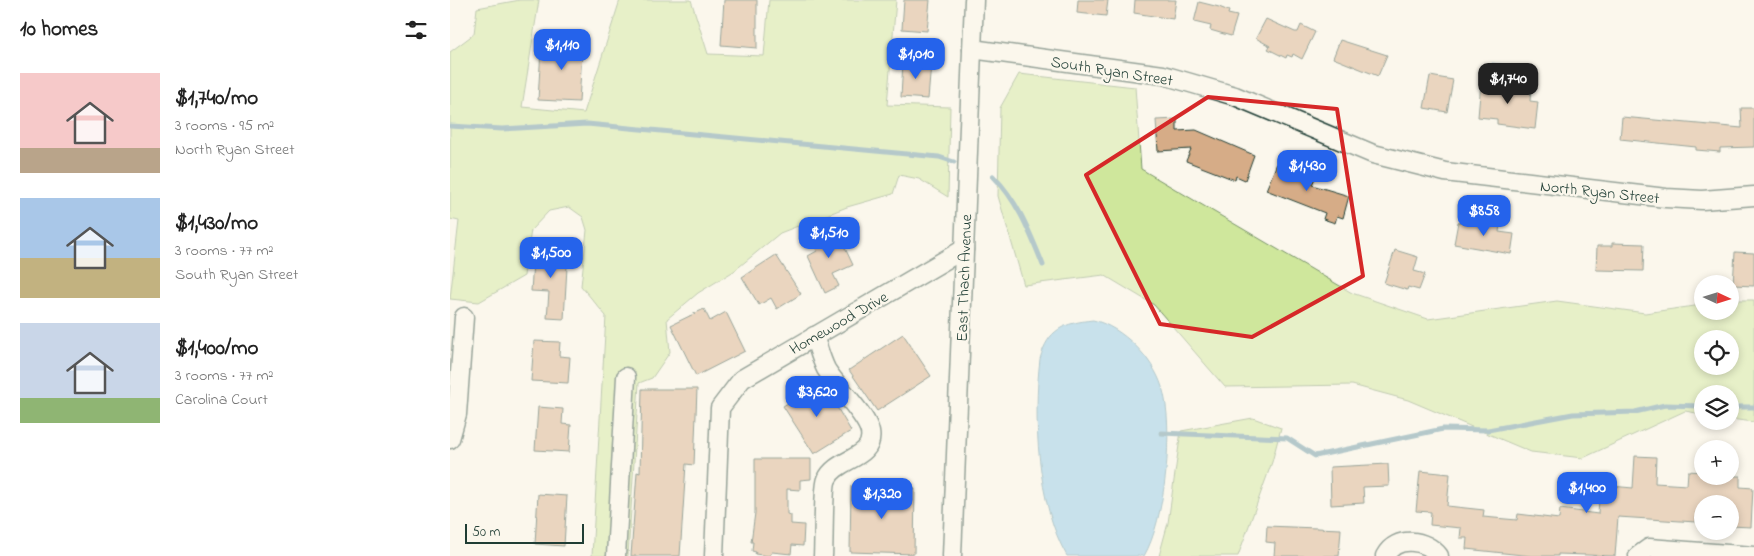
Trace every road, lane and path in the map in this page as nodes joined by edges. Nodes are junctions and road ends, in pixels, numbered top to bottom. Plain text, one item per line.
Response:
1 (974, 0) edge
2 (972, 49) junction
3 (1333, 137) joint
4 (1754, 196) edge
5 (964, 249) junction
6 (464, 317) dead end
7 (814, 336) junction
8 (456, 345) edge
9 (626, 377) dead end
10 (450, 440) edge
11 (616, 556) edge
12 (714, 556) edge
13 (823, 556) edge
14 (952, 556) edge
15 (1385, 556) edge
16 (1439, 556) edge
17 (1638, 556) edge
18 (1754, 556) edge

1 - 2 street, East Thach Avenue
2 - 3 street, South Ryan Street
2 - 5 street, East Thach Avenue
3 - 4 street, North Ryan Street
5 - 7 street, Homewood Drive
5 - 14 street, East Thach Avenue
6 - 8 street
7 - 12 street, Homewood Drive
7 - 13 street
8 - 10 street
9 - 11 street
15 - 16 street
17 - 18 street

